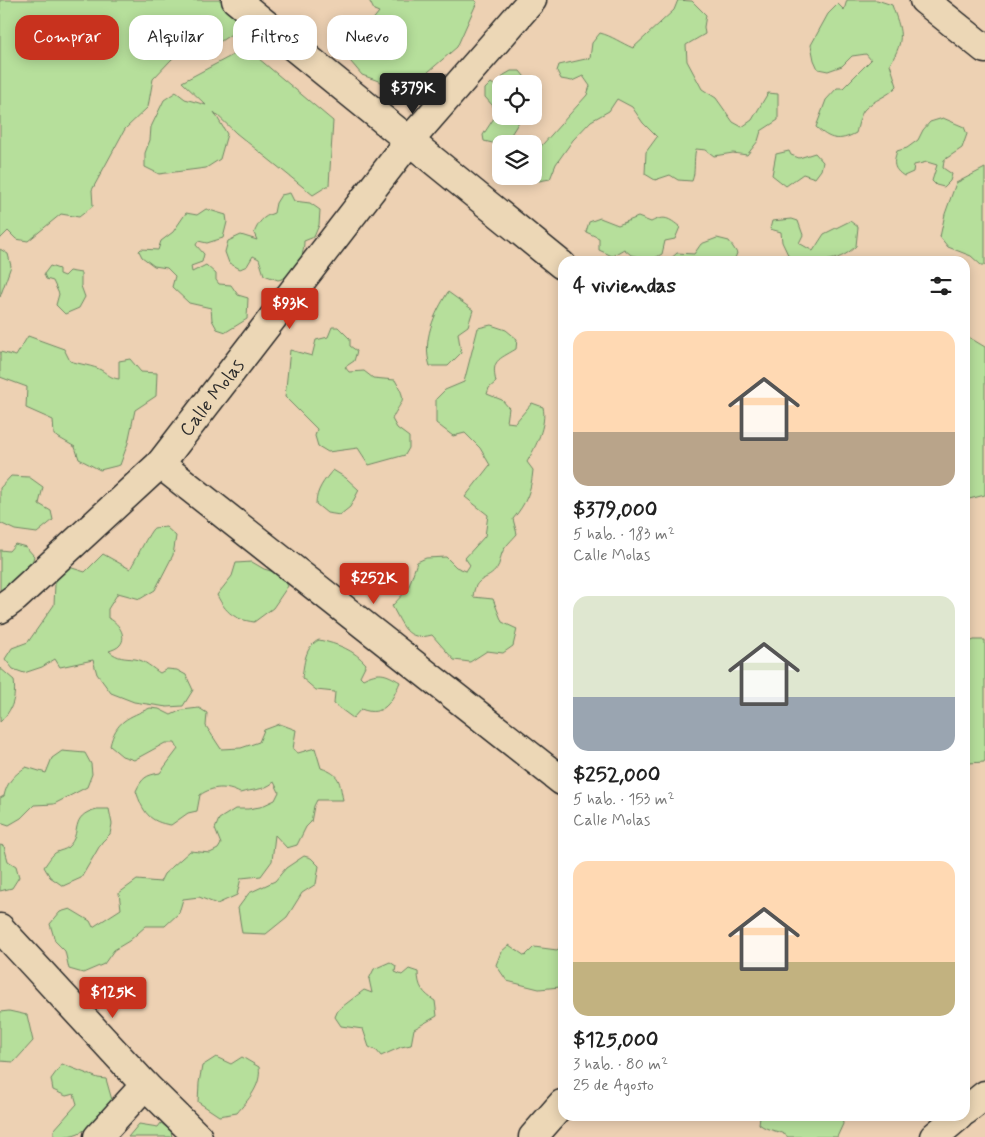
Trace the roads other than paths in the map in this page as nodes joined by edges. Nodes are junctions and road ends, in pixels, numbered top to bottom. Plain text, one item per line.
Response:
1 (236, 0) edge
2 (532, 0) edge
3 (933, 3) edge
4 (985, 49) edge
5 (410, 140) junction
6 (558, 262) edge
7 (160, 464) junction
8 (0, 609) edge
9 (558, 778) edge
10 (0, 928) edge
11 (145, 1085) junction
12 (985, 1095) edge
13 (970, 1107) edge
14 (558, 1109) edge
15 (953, 1121) edge
16 (98, 1137) edge
17 (198, 1137) edge
18 (533, 1137) edge
19 (934, 1137) edge

1 - 5 street
2 - 5 street, Calle Molas
3 - 4 street
5 - 6 street
5 - 7 street, Calle Molas
7 - 8 street, Calle Molas
7 - 9 street
10 - 11 street
11 - 16 street
11 - 17 street
12 - 13 street
14 - 18 street
15 - 19 street

